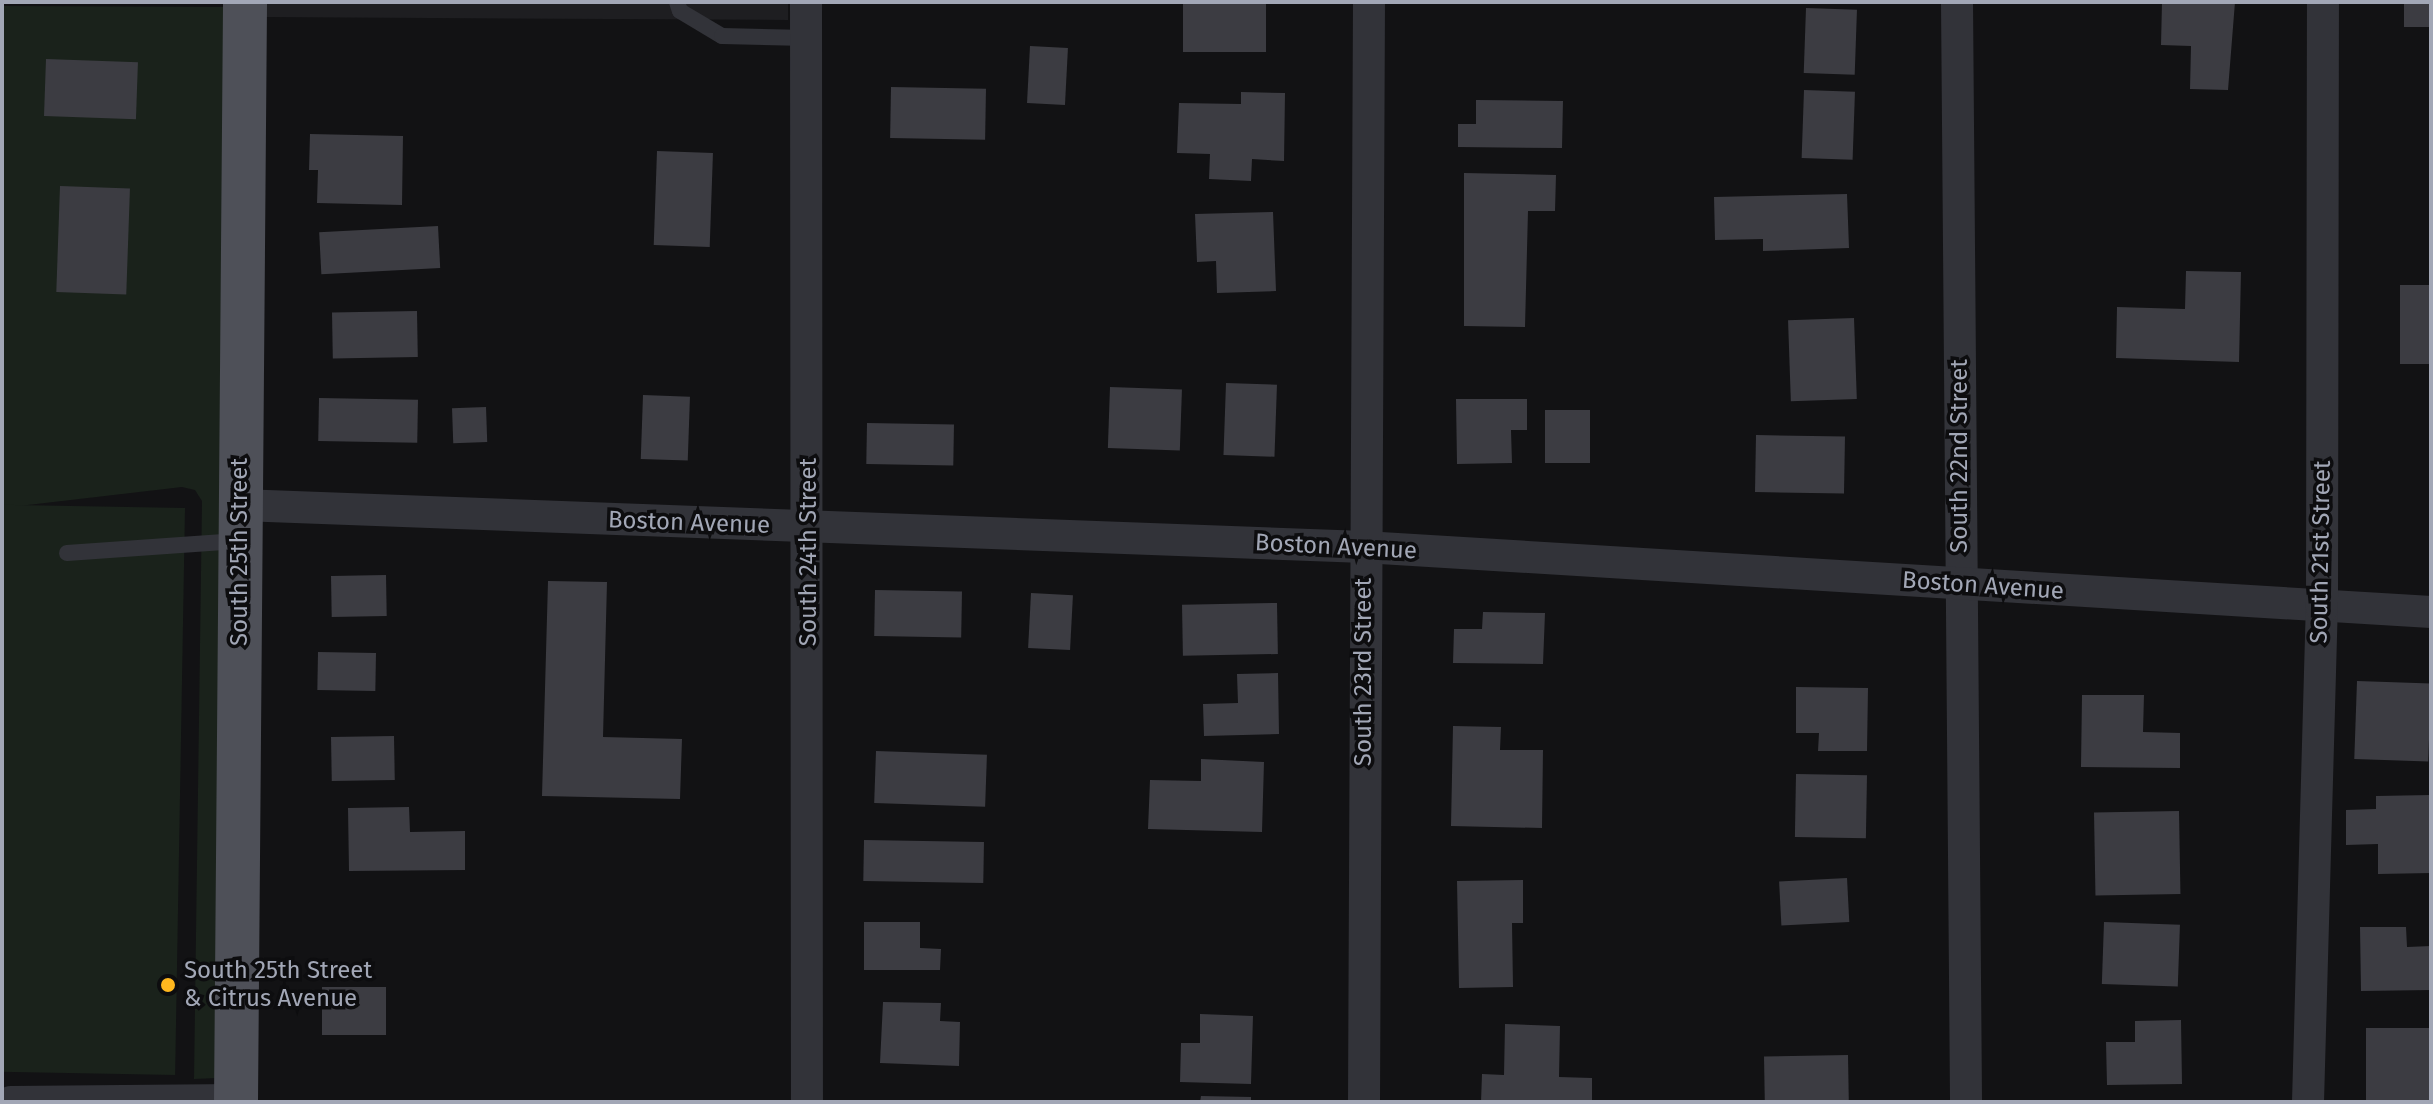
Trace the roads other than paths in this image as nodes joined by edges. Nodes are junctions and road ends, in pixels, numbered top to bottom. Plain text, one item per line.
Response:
1 (245, 2) edge
2 (677, 2) edge
3 (806, 2) edge
4 (1369, 2) edge
5 (1957, 2) edge
6 (2323, 2) edge
7 (807, 38) junction
8 (240, 523) junction
9 (810, 528) junction
10 (1364, 547) junction
11 (67, 553) dead end
12 (1961, 585) junction
13 (2322, 608) junction
14 (2431, 612) edge
15 (236, 1101) edge
16 (11, 1102) edge
17 (807, 1102) edge
18 (1364, 1102) edge
19 (1966, 1102) edge
20 (2308, 1102) edge

1 - 8 main road, South 25th Street
2 - 7 lane
3 - 7 street, South 24th Street
4 - 10 street, South 23rd Street
5 - 12 street, South 22nd Street
6 - 13 street, South 21st Street
7 - 9 street, South 24th Street
8 - 9 street, Boston Avenue
8 - 11 lane
8 - 15 main road, South 25th Street
9 - 10 street, Boston Avenue
9 - 17 street, South 24th Street
10 - 12 street, Boston Avenue
10 - 18 street, South 23rd Street
12 - 13 street, Boston Avenue
12 - 19 street, South 22nd Street
13 - 14 street, Boston Avenue
13 - 20 street, South 21st Street
15 - 16 street

